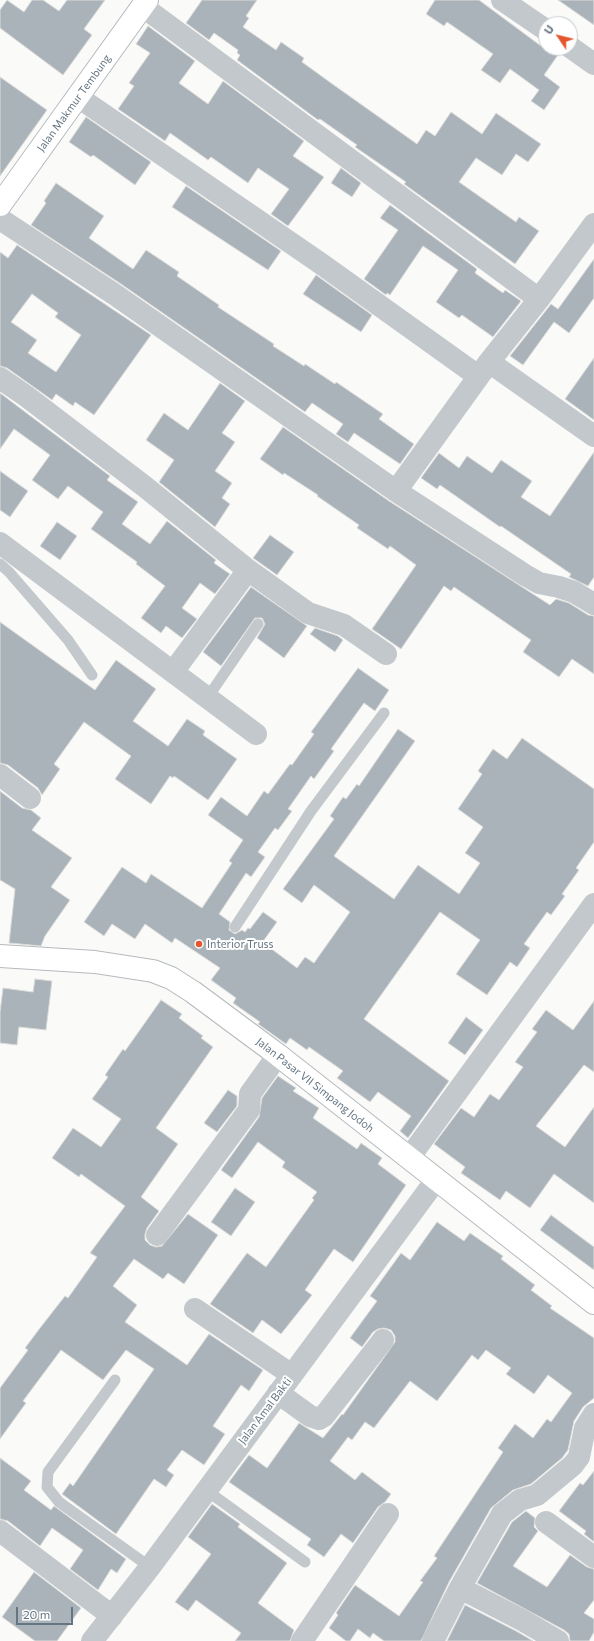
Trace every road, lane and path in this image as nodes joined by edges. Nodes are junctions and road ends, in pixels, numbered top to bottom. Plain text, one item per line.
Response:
1 (502, 0) edge
2 (145, 3) edge
3 (538, 25) edge
4 (578, 53) edge
5 (594, 64) edge
6 (78, 97) junction
7 (0, 205) edge
8 (0, 219) edge
9 (594, 224) edge
10 (539, 299) junction
11 (484, 369) junction
12 (0, 378) edge
13 (594, 436) edge
14 (396, 491) junction
15 (0, 543) edge
16 (0, 564) edge
17 (248, 570) junction
18 (594, 604) edge
19 (258, 624) dead end
20 (386, 654) dead end
21 (173, 672) junction
22 (92, 675) dead end
23 (208, 697) junction
24 (384, 713) dead end
25 (256, 734) dead end
26 (0, 775) edge
27 (30, 798) dead end
28 (594, 904) edge
29 (235, 927) dead end
30 (0, 956) edge
31 (278, 1055) junction
32 (409, 1158) junction
33 (436, 1180) junction
34 (157, 1234) dead end
35 (591, 1294) edge
36 (195, 1308) dead end
37 (383, 1340) dead end
38 (292, 1375) junction
39 (114, 1380) dead end
40 (278, 1393) junction
41 (594, 1414) edge
42 (206, 1490) junction
43 (388, 1514) dead end
44 (546, 1522) dead end
45 (0, 1531) edge
46 (594, 1557) edge
47 (305, 1562) dead end
48 (150, 1566) junction
49 (460, 1588) junction
50 (112, 1616) junction
51 (92, 1641) edge
52 (302, 1641) edge
53 (433, 1641) edge
54 (558, 1641) edge

1 - 3 street
2 - 6 main road, Jalan Makmur Tembung
2 - 10 street
4 - 5 street
6 - 7 main road, Jalan Makmur Tembung
6 - 11 street
8 - 14 street
9 - 10 street
10 - 11 street
11 - 13 street
11 - 14 street
12 - 17 street
14 - 18 street
15 - 21 street
16 - 22 lane
17 - 20 street
17 - 21 street
19 - 23 lane
21 - 23 street
23 - 25 street
24 - 29 lane
26 - 27 street
28 - 32 street
30 - 31 main road, Jalan Pasar VII Simpang Jodoh
31 - 32 main road, Jalan Pasar VII Simpang Jodoh
31 - 34 street
32 - 33 main road, Jalan Pasar VII Simpang Jodoh
33 - 35 main road, Jalan Pasar VII Simpang Jodoh
33 - 38 street, Jalan Amal Bakti
36 - 38 street
37 - 40 street
38 - 40 street, Jalan Amal Bakti
39 - 48 lane
40 - 42 street, Jalan Amal Bakti
41 - 49 street
42 - 47 lane
42 - 48 street, Jalan Amal Bakti
43 - 52 street
44 - 46 street
45 - 50 street
48 - 50 street, Jalan Amal Bakti
49 - 53 street
49 - 54 street
50 - 51 street, Jalan Amal Bakti

